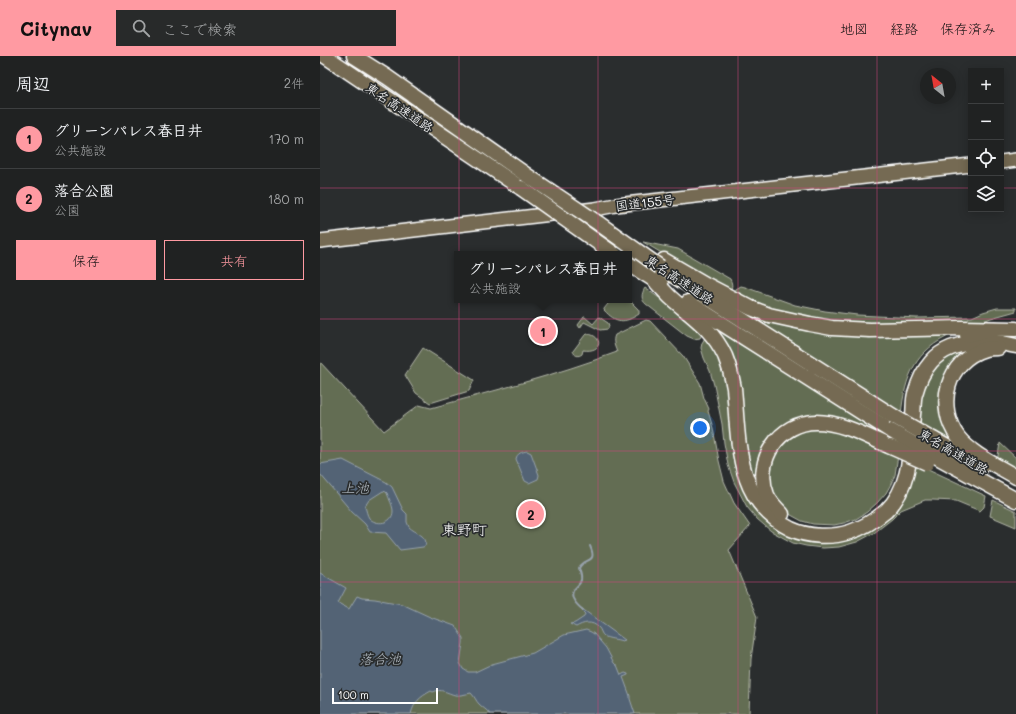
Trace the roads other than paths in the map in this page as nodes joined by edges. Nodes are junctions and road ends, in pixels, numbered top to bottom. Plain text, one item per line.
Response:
1 (325, 56) edge
2 (354, 56) edge
3 (1016, 160) edge
4 (1004, 162) edge
5 (968, 165) edge
6 (320, 241) edge
7 (610, 251) edge
8 (632, 264) edge
9 (659, 269) junction
10 (996, 329) junction
11 (1016, 329) edge
12 (1016, 346) edge
13 (928, 458) junction
14 (1016, 477) edge
15 (1016, 485) edge
16 (1016, 500) edge
17 (1016, 505) edge

1 - 7 highway, 東名高速道路, bridge
2 - 9 highway, 東名高速道路, bridge
3 - 4 highway
5 - 6 highway, 国道155号
8 - 9 highway, 東名高速道路
9 - 10 highway
9 - 12 highway
9 - 13 highway, 東名高速道路, bridge
9 - 15 highway, 東名高速道路, bridge
10 - 11 highway
10 - 13 highway, bridge
12 - 14 highway
13 - 16 highway, 東名高速道路
13 - 17 highway

